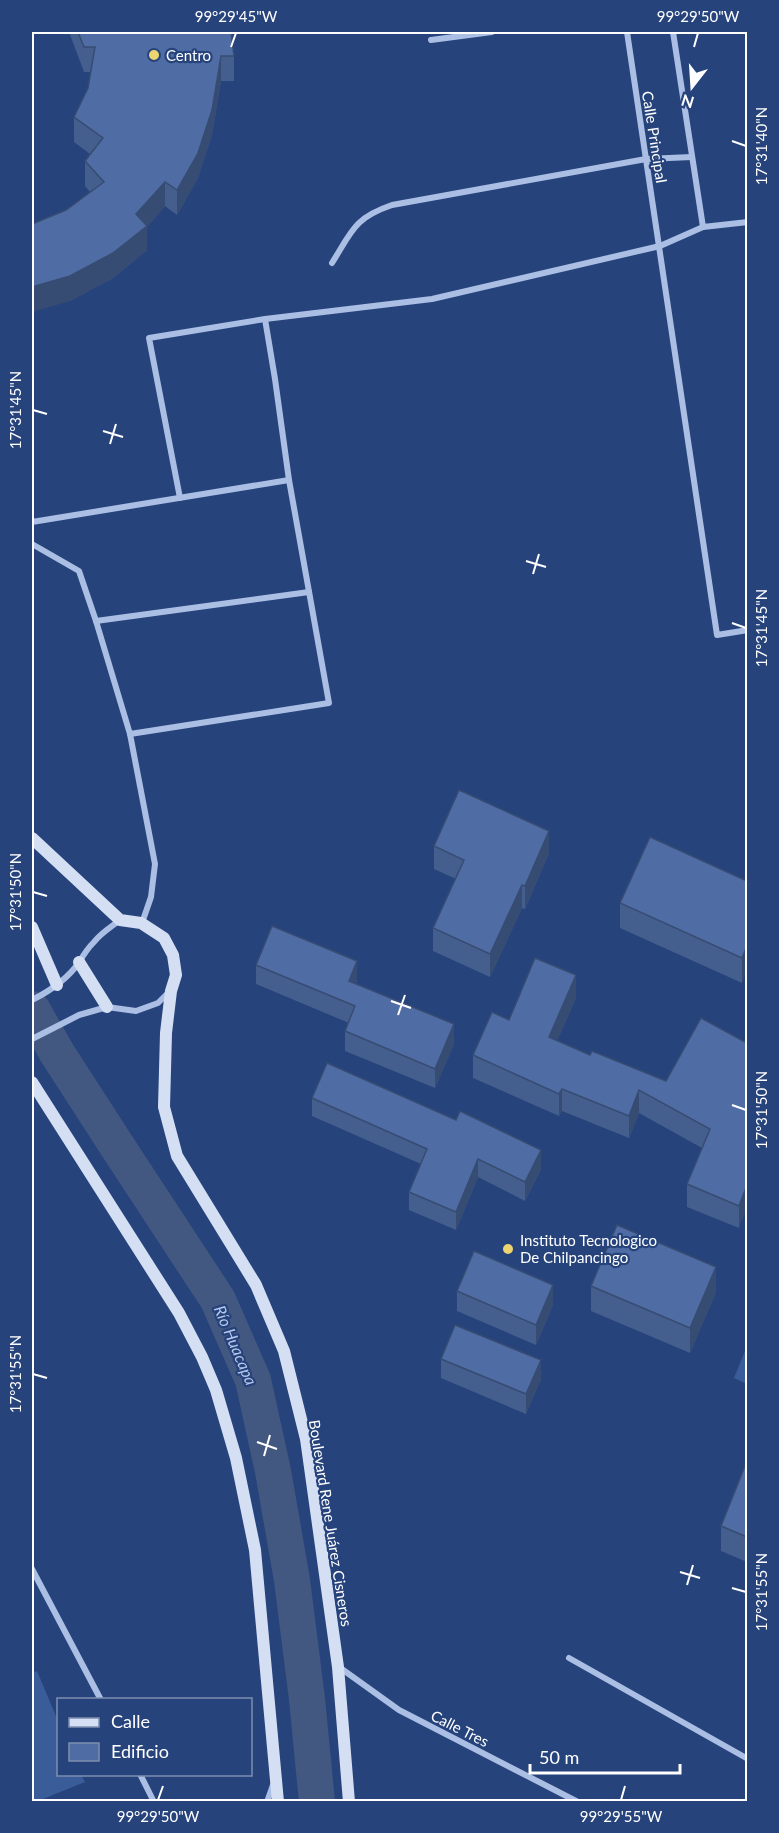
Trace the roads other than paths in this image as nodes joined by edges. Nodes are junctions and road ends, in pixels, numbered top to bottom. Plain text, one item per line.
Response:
1 (492, 32) edge
2 (627, 32) edge
3 (673, 32) edge
4 (431, 40) dead end
5 (692, 157) junction
6 (646, 159) junction
7 (747, 222) edge
8 (703, 227) junction
9 (660, 246) junction
10 (332, 264) dead end
11 (264, 319) junction
12 (289, 480) junction
13 (180, 498) junction
14 (32, 522) edge
15 (32, 544) edge
16 (309, 592) junction
17 (96, 621) junction
18 (747, 630) edge
19 (130, 734) junction
20 (32, 838) edge
21 (120, 920) junction
22 (141, 923) junction
23 (32, 927) edge
24 (79, 962) junction
25 (54, 988) junction
26 (171, 991) junction
27 (32, 1000) edge
28 (107, 1007) junction
29 (32, 1040) edge
30 (32, 1082) edge
31 (32, 1569) edge
32 (569, 1658) dead end
33 (338, 1666) junction
34 (100, 1698) edge
35 (747, 1759) edge
36 (141, 1776) edge
37 (277, 1776) junction
38 (154, 1802) edge
39 (267, 1802) edge
40 (278, 1802) edge
41 (350, 1802) edge
42 (578, 1802) edge

1 - 4 street
2 - 6 street, Calle Principal
3 - 5 street
5 - 6 street
5 - 8 street
6 - 9 street, Calle Principal
6 - 10 street
7 - 8 street
8 - 9 street
9 - 11 street
9 - 18 street, Calle Principal
11 - 12 street
11 - 13 street
12 - 13 street
12 - 16 street
13 - 14 street
15 - 17 street
16 - 17 street
16 - 19 street
17 - 19 street
19 - 22 street
20 - 21 main road
21 - 22 main road, Boulevard Rene Juárez Cisneros
21 - 24 street
22 - 26 main road, Boulevard Rene Juárez Cisneros
23 - 25 main road
24 - 25 street
24 - 28 main road
25 - 27 street
26 - 28 street
26 - 33 main road, Boulevard Rene Juárez Cisneros
28 - 29 street
30 - 37 main road
31 - 34 street
32 - 35 street
33 - 41 main road, Boulevard Rene Juárez Cisneros
33 - 42 street, Calle Tres
36 - 38 street
37 - 39 street
37 - 40 main road

